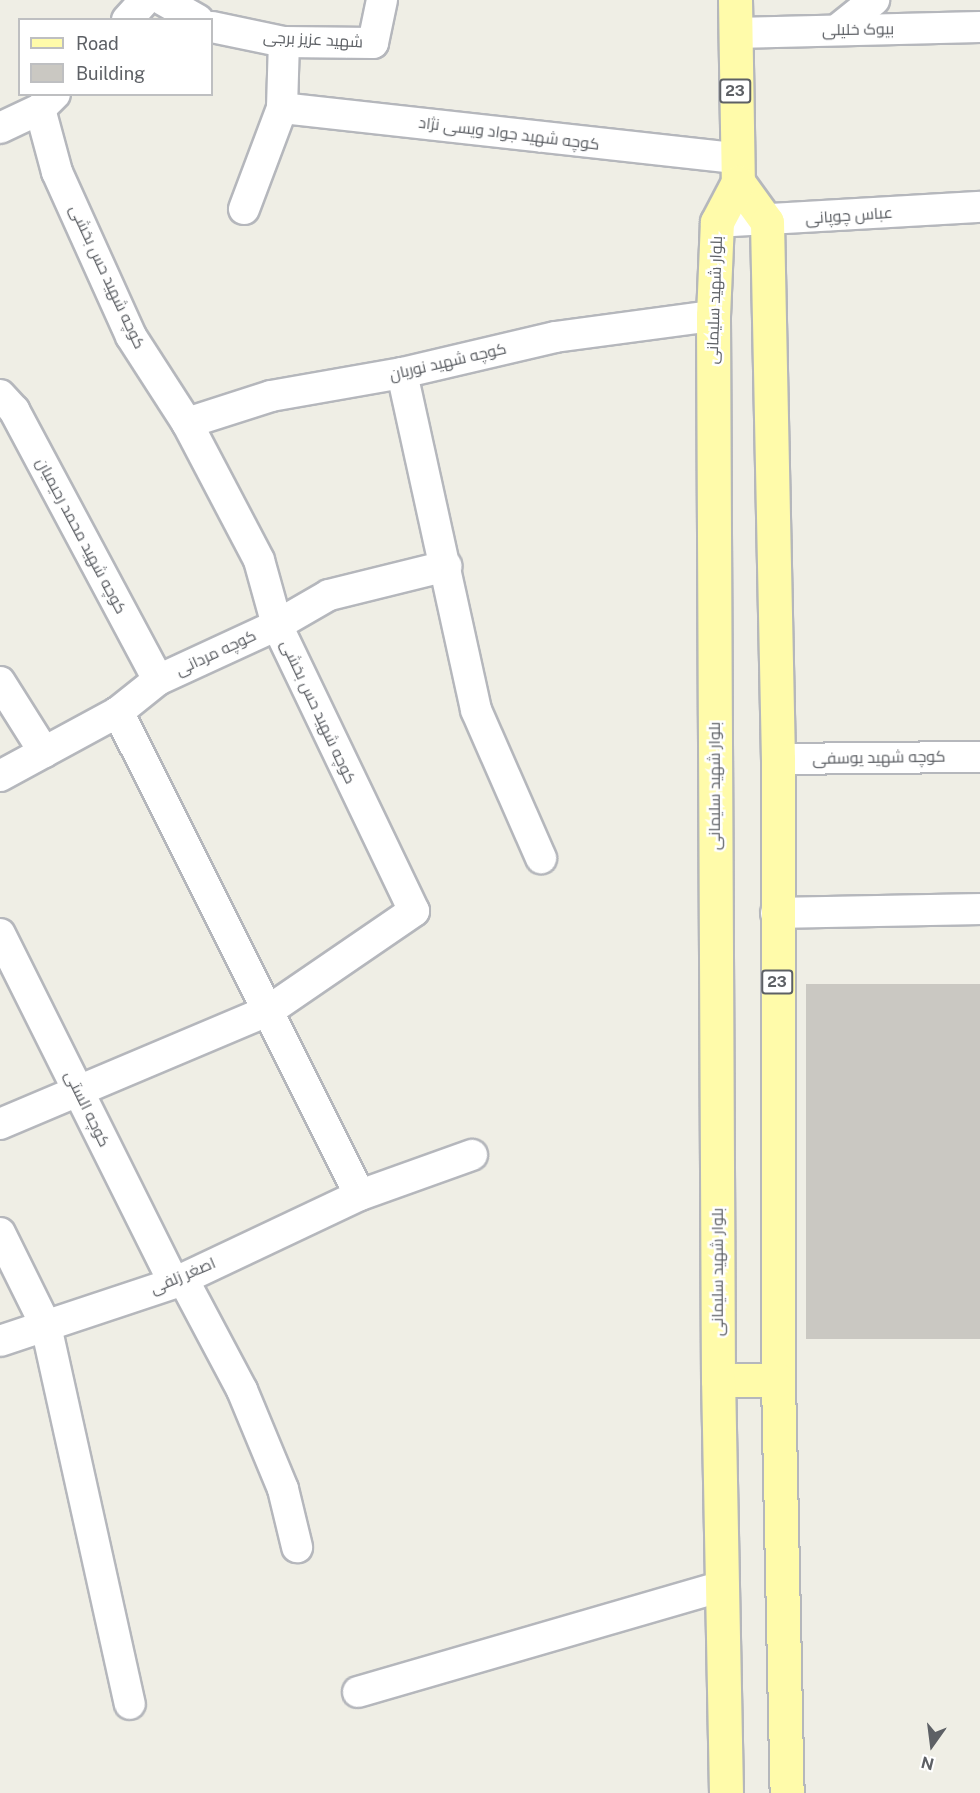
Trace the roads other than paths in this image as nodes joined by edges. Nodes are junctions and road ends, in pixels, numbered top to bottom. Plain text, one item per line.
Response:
1 (145, 0) edge
2 (163, 0) edge
3 (382, 0) edge
4 (735, 0) edge
5 (874, 0) edge
6 (129, 18) edge
7 (194, 18) edge
8 (213, 27) edge
9 (980, 27) edge
10 (837, 30) junction
11 (735, 33) junction
12 (284, 42) junction
13 (48, 102) edge
14 (282, 108) junction
15 (0, 128) edge
16 (737, 170) junction
17 (980, 207) edge
18 (244, 209) dead end
19 (717, 222) junction
20 (767, 222) junction
21 (713, 316) junction
22 (402, 373) junction
23 (0, 395) edge
24 (187, 423) junction
25 (446, 566) junction
26 (277, 625) junction
27 (158, 680) junction
28 (0, 682) edge
29 (118, 712) junction
30 (44, 752) junction
31 (980, 757) edge
32 (778, 759) junction
33 (0, 776) edge
34 (541, 858) dead end
35 (980, 909) edge
36 (776, 913) junction
37 (0, 934) edge
38 (268, 1011) junction
39 (78, 1092) junction
40 (0, 1124) edge
41 (472, 1155) dead end
42 (360, 1195) junction
43 (0, 1233) edge
44 (178, 1281) junction
45 (46, 1326) junction
46 (0, 1341) edge
47 (718, 1380) junction
48 (778, 1380) junction
49 (297, 1547) dead end
50 (722, 1586) junction
51 (358, 1692) dead end
52 (130, 1704) dead end
53 (726, 1793) edge
54 (787, 1793) edge

1 - 6 street
2 - 7 street
3 - 12 street, شهید عزیز برجی
4 - 11 main road, 23
5 - 10 street
8 - 12 street, شهید عزیز برجی
9 - 10 street, بیوک خلیلی
10 - 11 street, بیوک خلیلی
11 - 16 main road, 23
12 - 14 street
13 - 15 street
13 - 24 street, کوچه شهید حس بخشی
14 - 16 street, کوچه شهید جواد ویسی نژاد
14 - 18 street
16 - 19 main road, بلوار شهید سلیمانی / 23
16 - 20 main road
17 - 20 street, عباس چوپانی
19 - 20 street, عباس چوپانی
19 - 21 main road, بلوار شهید سلیمانی / 23
20 - 32 main road, 23
21 - 22 street, کوچه شهید نوریان
21 - 47 main road, بلوار شهید سلیمانی / 23
22 - 24 street, کوچه شهید نوریان
22 - 25 street
23 - 27 street, کوچه شهید محمد رحیمیان
24 - 26 street, کوچه شهید حس بخشی
25 - 26 street, کوچه مردانی
25 - 34 street
26 - 27 street, کوچه مردانی
26 - 38 street, کوچه شهید حس بخشی
27 - 29 street, کوچه مردانی
28 - 30 street
29 - 30 street, کوچه مردانی
29 - 38 street
30 - 33 street, کوچه مردانی
31 - 32 street, کوچه شهید یوسفی
32 - 36 main road, 23
35 - 36 street
36 - 48 main road, 23
37 - 39 street, کوچه الستی
38 - 39 street, کوچه شهید حس بخشی
38 - 42 street
39 - 40 street, کوچه شهید حس بخشی
39 - 44 street, کوچه الستی
41 - 42 street, اصغر زلفی
42 - 44 street, اصغر زلفی
43 - 45 street
44 - 45 street, اصغر زلفی
44 - 49 street, کوچه الستی
45 - 46 street, اصغر زلفی
45 - 52 street
47 - 48 main road
47 - 50 main road, بلوار شهید سلیمانی / 23
48 - 54 main road, 23
50 - 51 street
50 - 53 main road, بلوار شهید سلیمانی / 23

